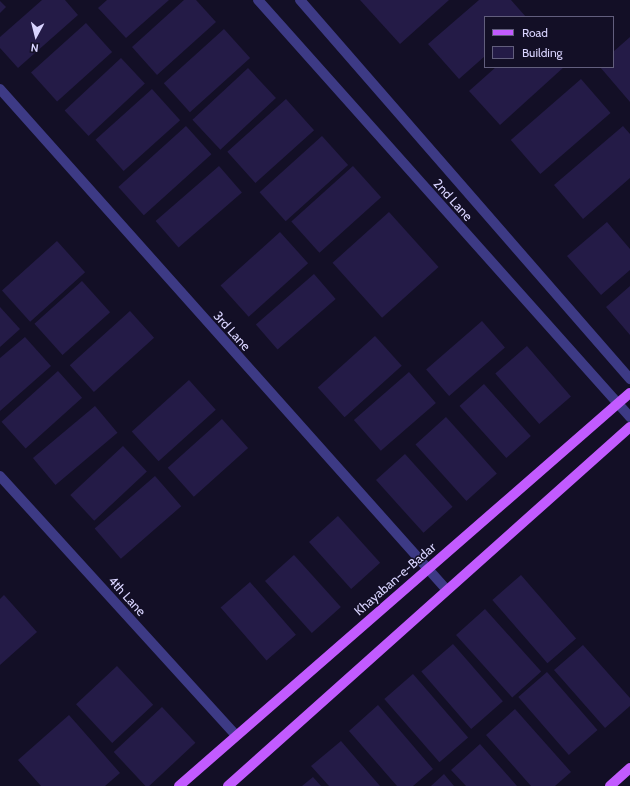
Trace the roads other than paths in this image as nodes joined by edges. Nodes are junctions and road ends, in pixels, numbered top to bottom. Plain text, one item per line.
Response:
1 (258, 0) edge
2 (300, 0) edge
3 (0, 89) edge
4 (630, 379) edge
5 (630, 393) edge
6 (618, 403) junction
7 (630, 417) edge
8 (630, 427) edge
9 (0, 476) edge
10 (427, 569) junction
11 (446, 589) junction
12 (236, 734) junction
13 (630, 768) edge
14 (179, 786) edge
15 (228, 786) edge
16 (610, 786) edge

1 - 6 street, 2nd Lane
2 - 4 street
3 - 10 street, 3rd Lane
5 - 6 main road, Khayaban-e-Badar
6 - 7 street, 2nd Lane
6 - 10 main road, Khayaban-e-Badar
8 - 11 main road
9 - 12 street, 4th Lane
10 - 11 street, 3rd Lane
10 - 12 main road, Khayaban-e-Badar
11 - 15 main road
12 - 14 main road, Khayaban-e-Badar
13 - 16 main road

